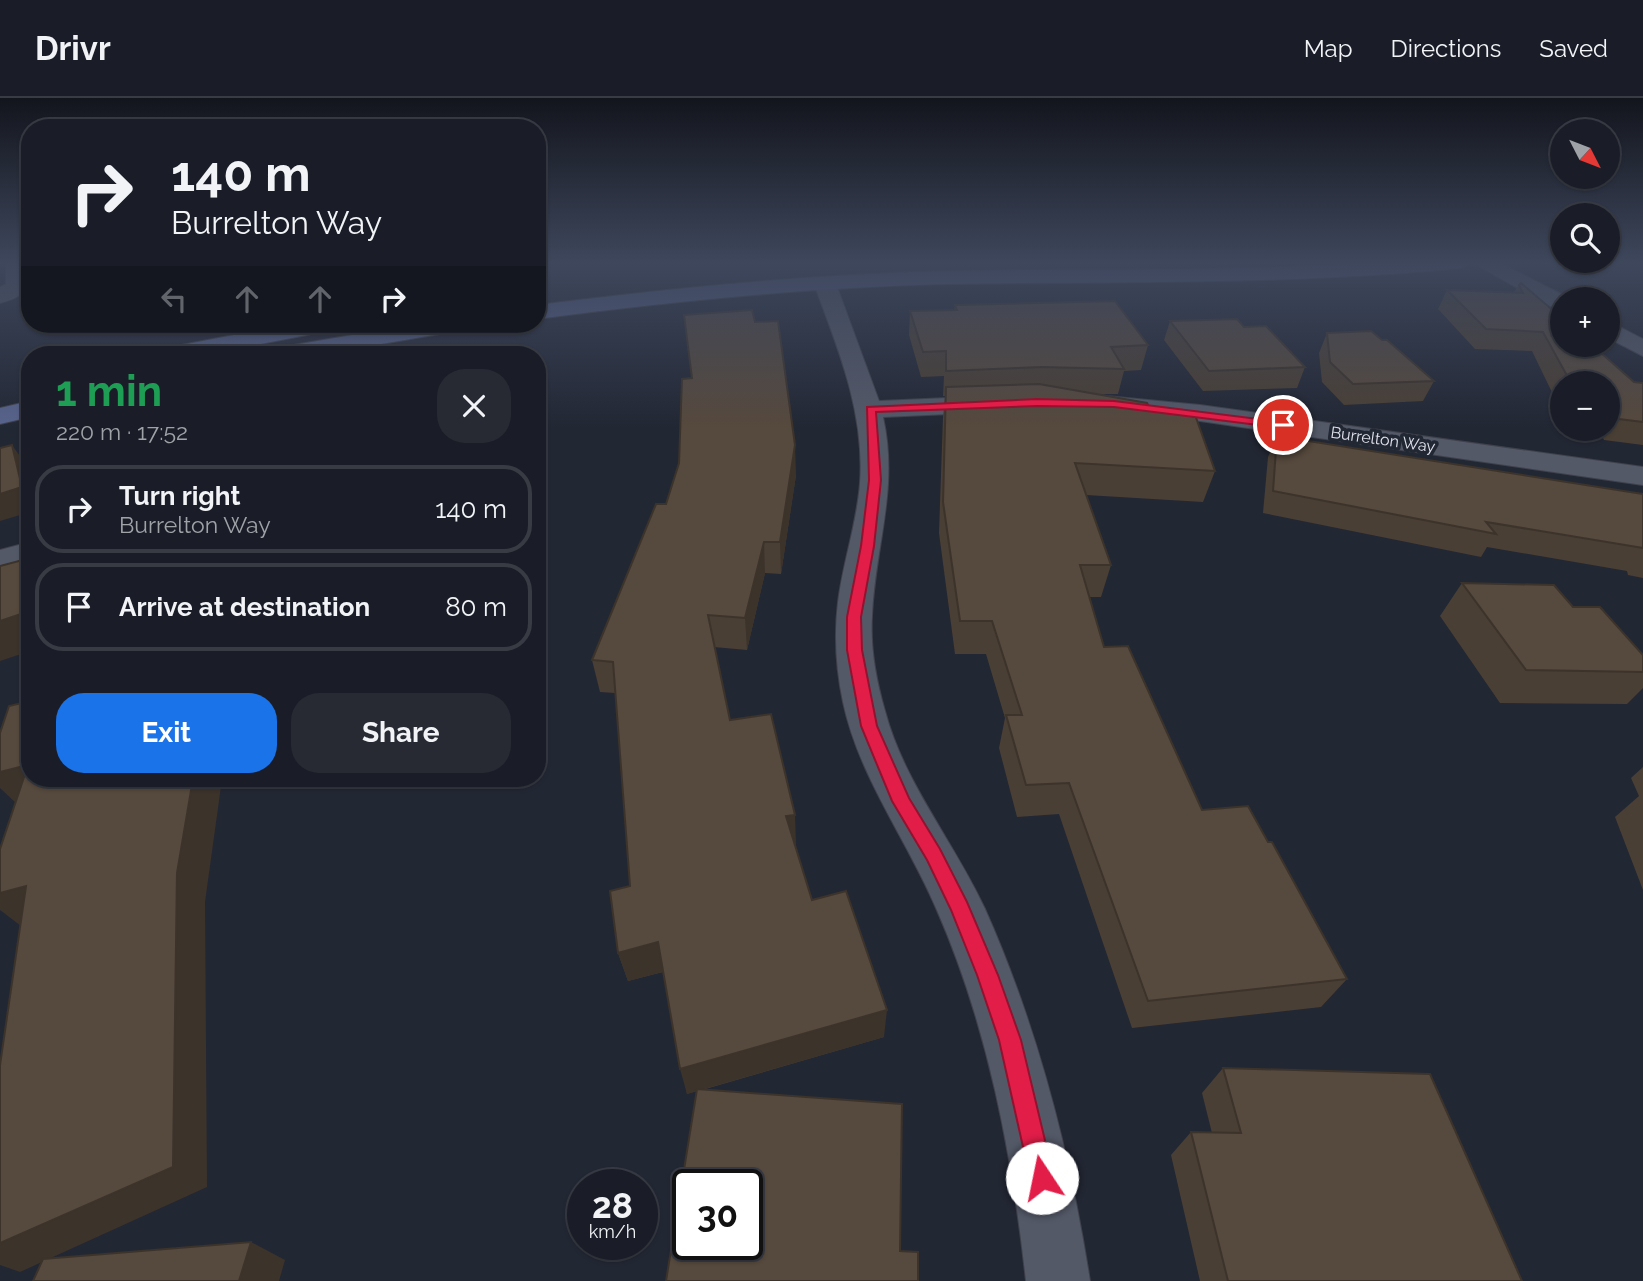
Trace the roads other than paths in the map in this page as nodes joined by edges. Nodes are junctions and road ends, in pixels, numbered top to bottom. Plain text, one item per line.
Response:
1 (836, 317) edge
2 (309, 333) edge
3 (389, 333) edge
4 (1620, 335) edge
5 (280, 346) edge
6 (290, 346) edge
7 (1643, 349) edge
8 (21, 387) edge
9 (0, 392) edge
10 (1024, 403) edge
11 (1076, 403) edge
12 (870, 409) junction
13 (21, 411) edge
14 (0, 416) edge
15 (1643, 476) edge
16 (21, 555) edge
17 (0, 561) edge
18 (1058, 1281) edge

1 - 12 street
2 - 5 main road
3 - 6 main road
4 - 7 street
8 - 9 main road
10 - 12 street
11 - 15 street, Burrelton Way
12 - 18 street
13 - 14 main road
16 - 17 street

